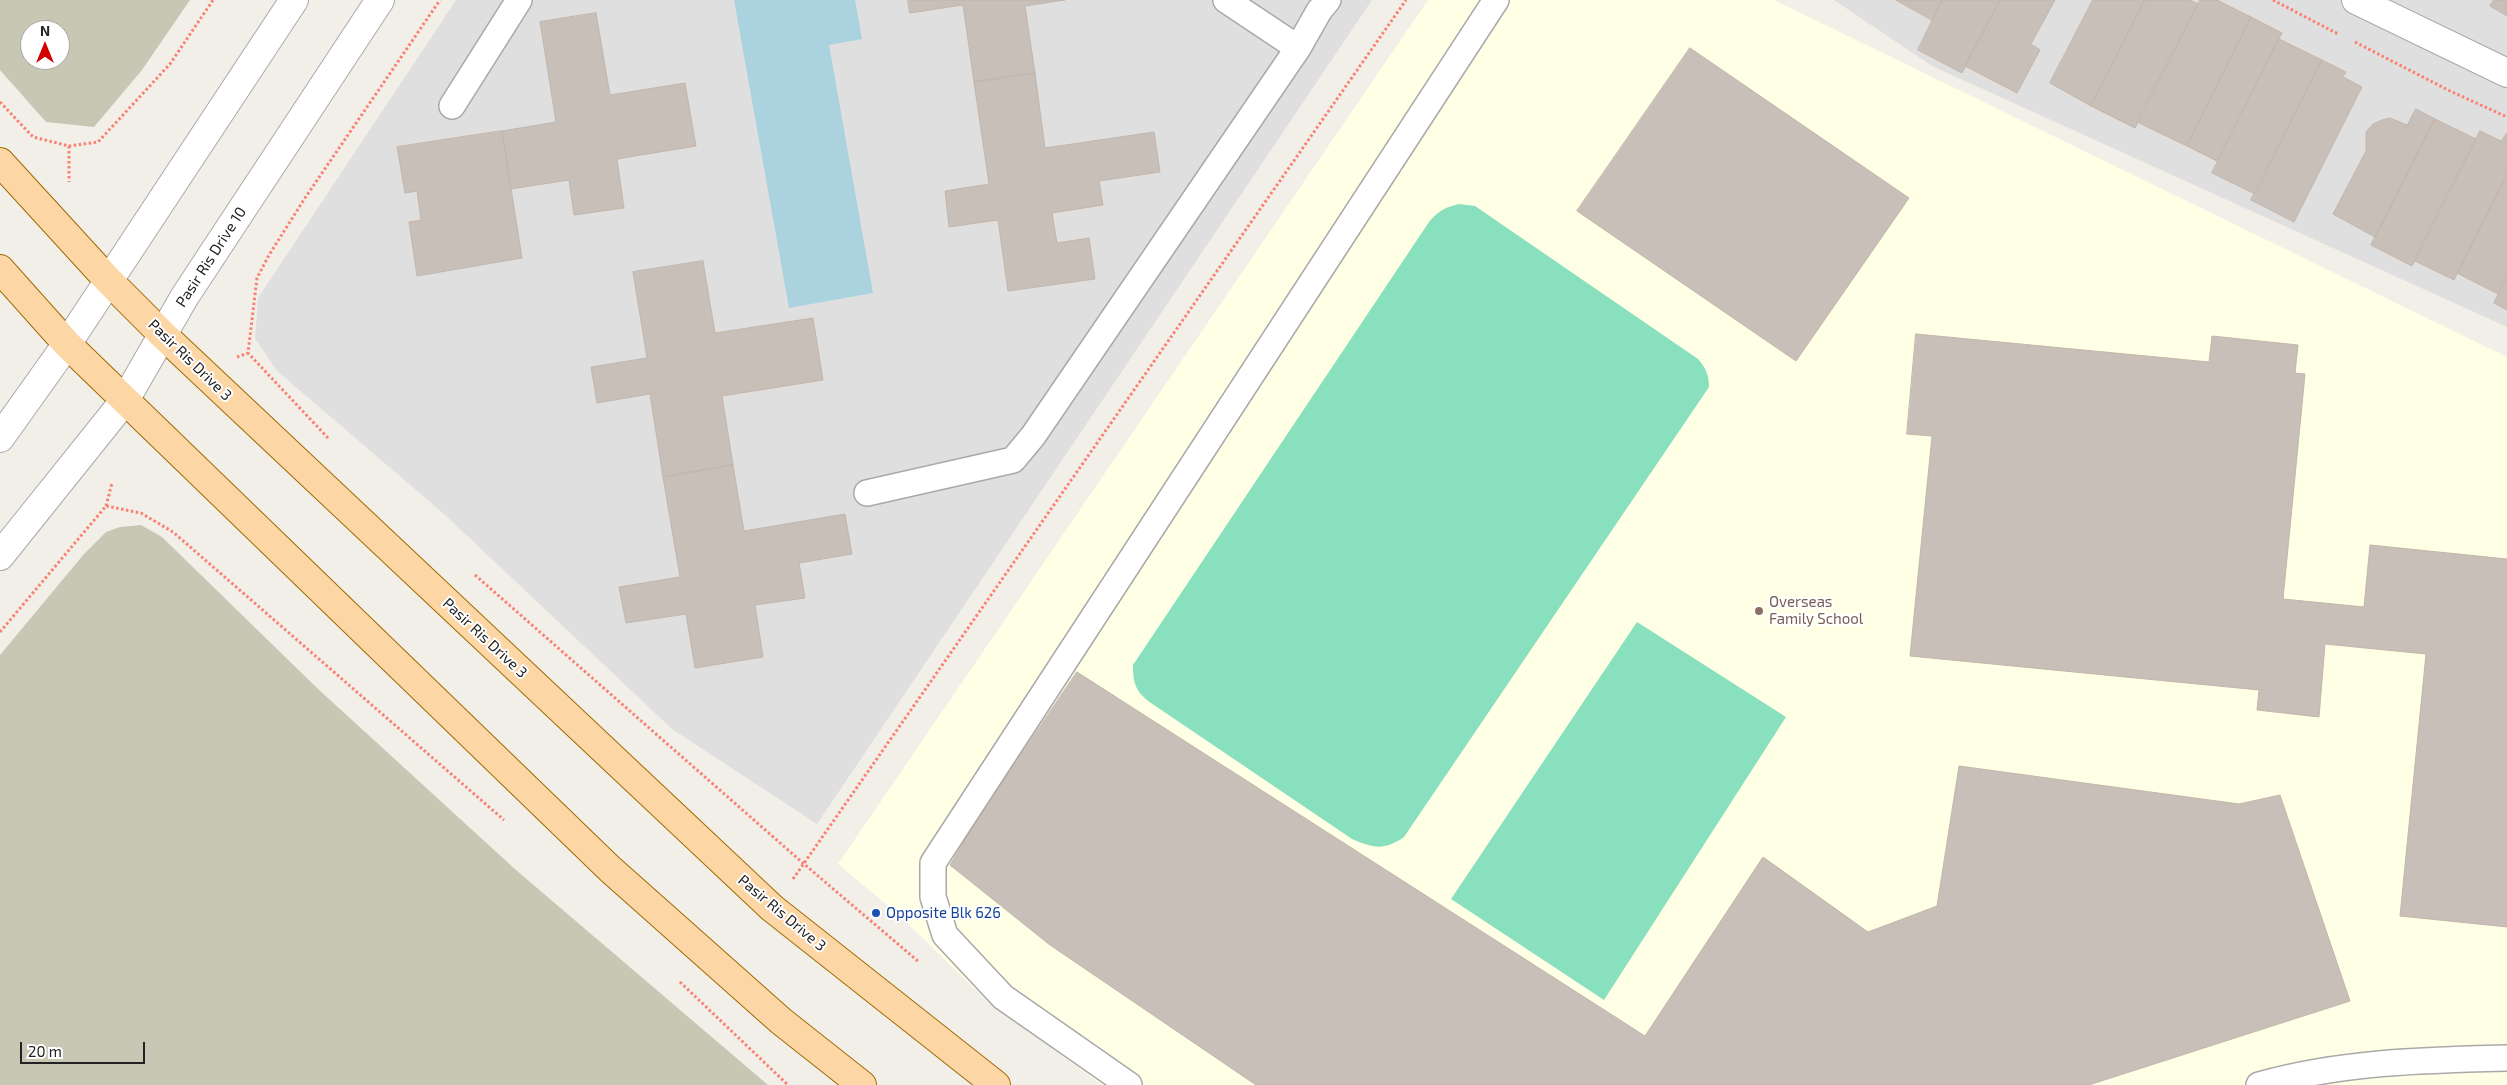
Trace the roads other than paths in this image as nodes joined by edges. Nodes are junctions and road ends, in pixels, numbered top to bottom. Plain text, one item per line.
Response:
1 (294, 0) edge
2 (380, 0) edge
3 (520, 0) edge
4 (1226, 0) edge
5 (1328, 0) edge
6 (1496, 0) edge
7 (2356, 0) edge
8 (1298, 48) junction
9 (2507, 73) edge
10 (452, 106) dead end
11 (0, 162) edge
12 (0, 269) edge
13 (108, 280) junction
14 (162, 334) junction
15 (67, 344) junction
16 (125, 400) junction
17 (0, 438) edge
18 (867, 493) dead end
19 (0, 556) edge
20 (2507, 1058) edge
21 (862, 1085) edge
22 (996, 1085) edge
23 (1129, 1085) edge
24 (2258, 1085) edge

1 - 13 street
2 - 14 street, Pasir Ris Drive 10
3 - 10 lane
4 - 8 lane
5 - 8 lane
6 - 23 lane
7 - 9 street
8 - 18 lane
11 - 13 main road, Pasir Ris Drive 3
12 - 15 main road
13 - 14 main road, Pasir Ris Drive 3
13 - 15 street
14 - 16 street, Pasir Ris Drive 10
14 - 22 main road, Pasir Ris Drive 3
15 - 16 main road
15 - 17 street
16 - 19 street, Pasir Ris Drive 10
16 - 21 main road
20 - 24 lane

